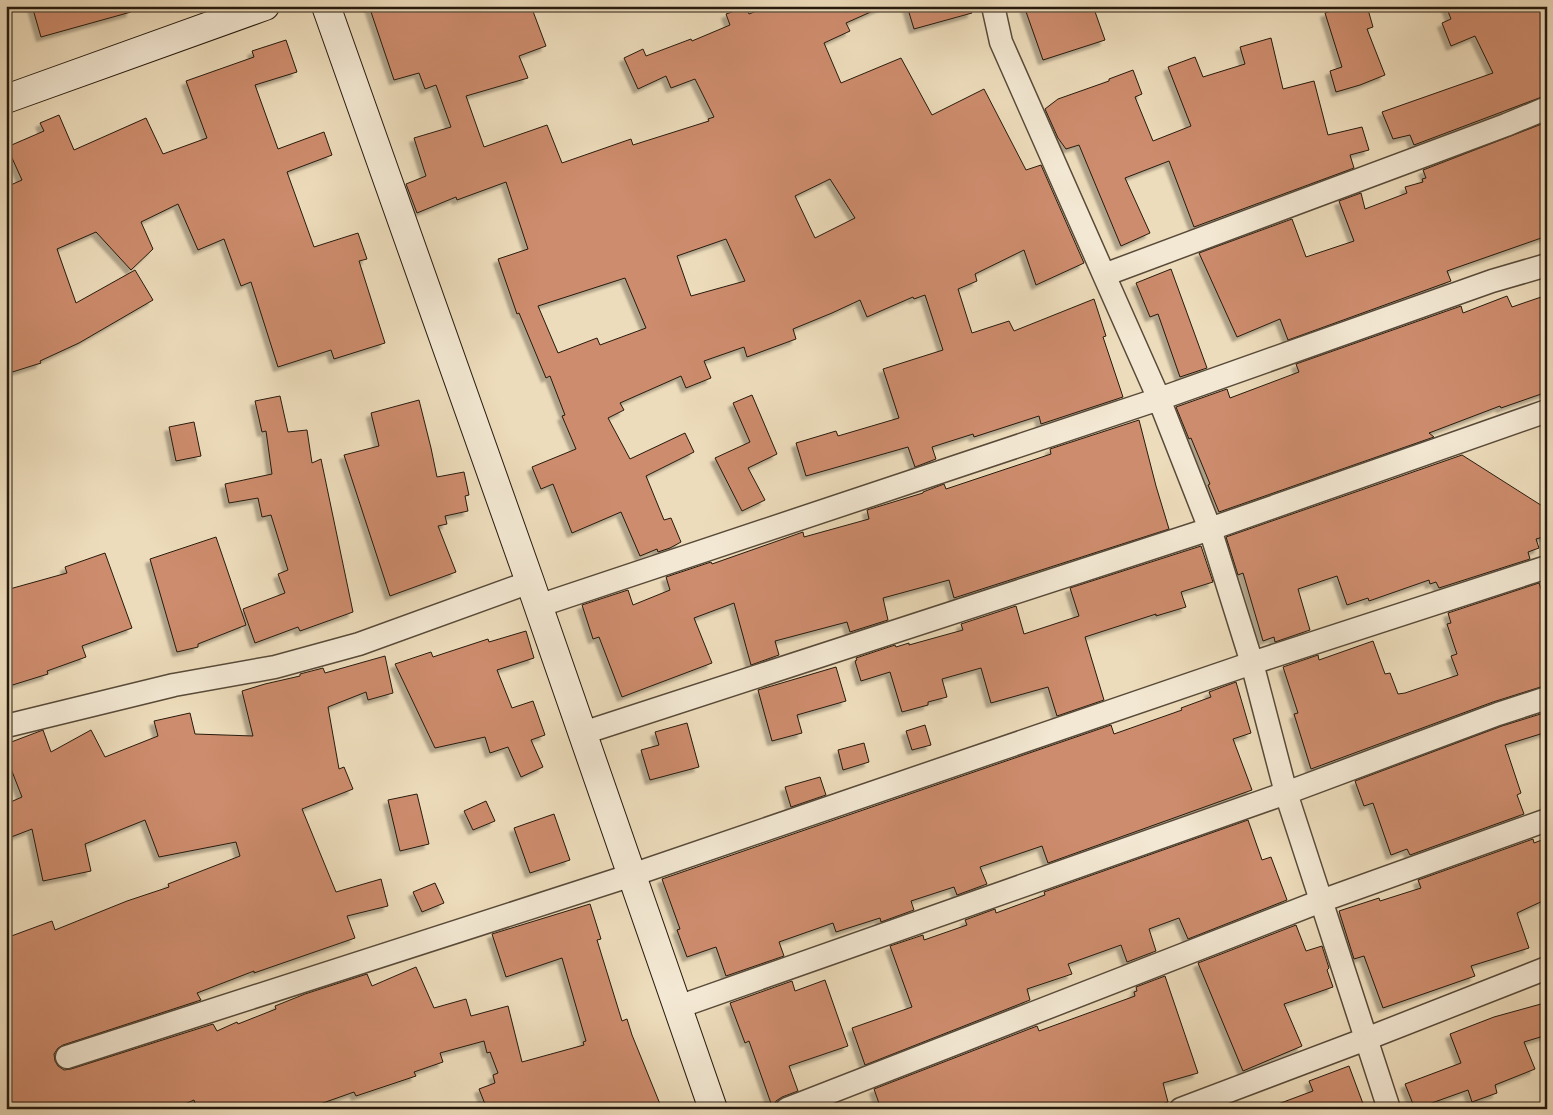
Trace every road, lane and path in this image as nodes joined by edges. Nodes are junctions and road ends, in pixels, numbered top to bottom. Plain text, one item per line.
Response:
1 (266, 6) edge
2 (326, 6) edge
3 (993, 6) edge
4 (6, 99) edge
5 (1547, 108) edge
6 (1547, 265) edge
7 (1104, 276) junction
8 (1158, 399) junction
9 (1547, 411) edge
10 (1210, 530) junction
11 (1547, 567) edge
12 (534, 594) junction
13 (1252, 663) junction
14 (1547, 698) edge
15 (6, 726) edge
16 (583, 733) junction
17 (1286, 793) junction
18 (1547, 820) edge
19 (632, 875) junction
20 (1321, 901) junction
21 (1547, 968) edge
22 (678, 1007) junction
23 (1366, 1039) junction
24 (67, 1057) dead end
25 (713, 1109) edge
26 (787, 1109) edge
27 (1181, 1109) edge
28 (1390, 1109) edge

1 - 4 main road
2 - 12 main road
3 - 7 street
5 - 7 street
6 - 8 street
7 - 8 street
8 - 10 street
8 - 12 street
9 - 10 street
10 - 13 street
10 - 16 street
11 - 13 street
12 - 15 street
12 - 16 main road
13 - 17 street
13 - 19 street
14 - 17 street
16 - 19 main road
17 - 20 street
17 - 22 street
18 - 20 street
19 - 22 main road
19 - 24 street
20 - 23 street
20 - 26 street
21 - 23 street
22 - 25 main road
23 - 27 street
23 - 28 street

